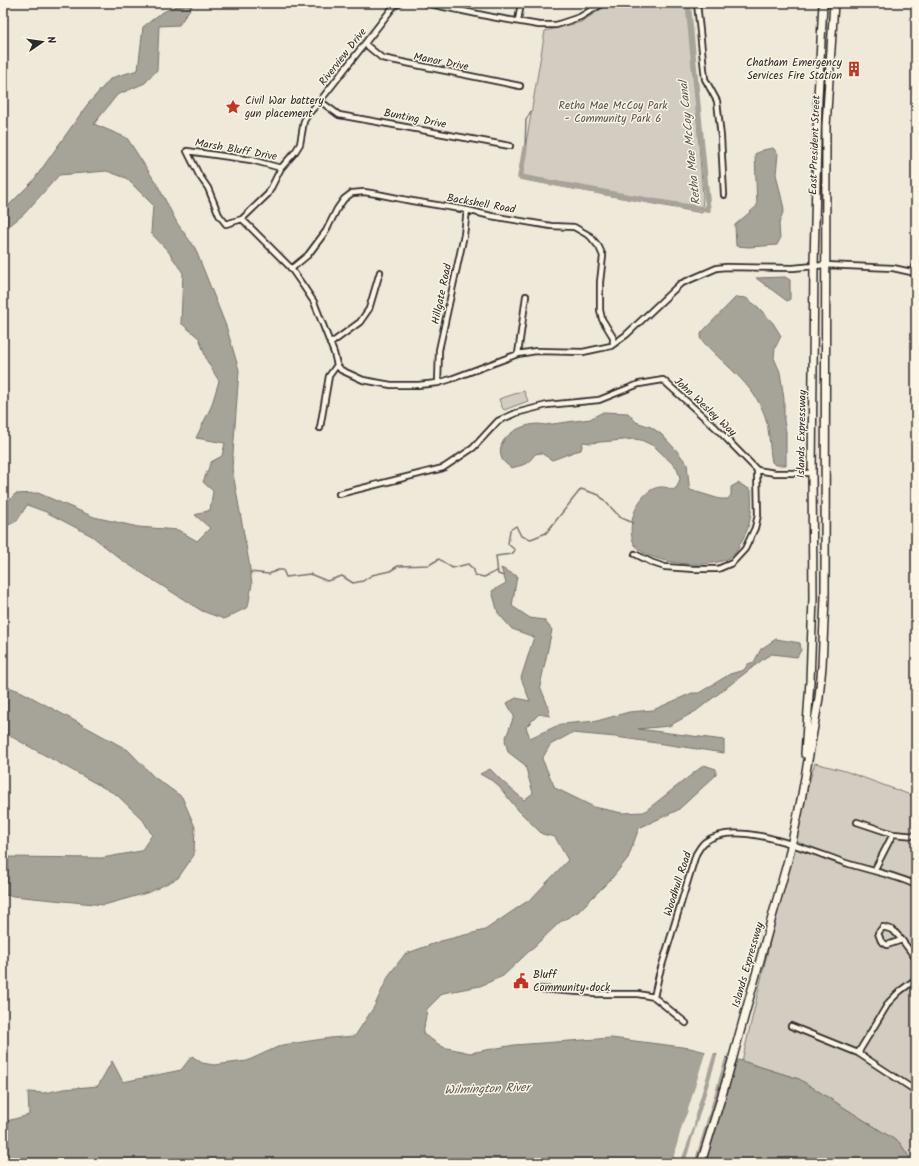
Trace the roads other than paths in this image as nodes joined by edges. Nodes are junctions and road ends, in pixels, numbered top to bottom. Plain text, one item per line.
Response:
1 (400, 3) edge
2 (425, 3) edge
3 (521, 3) edge
4 (603, 3) edge
5 (697, 3) edge
6 (823, 3) edge
7 (834, 3) edge
8 (518, 21) junction
9 (365, 44) junction
10 (520, 86) dead end
11 (818, 98) joint
12 (320, 100) junction
13 (510, 146) dead end
14 (281, 168) junction
15 (724, 195) dead end
16 (467, 210) junction
17 (242, 219) junction
18 (814, 265) junction
19 (825, 265) junction
20 (916, 266) edge
21 (291, 269) junction
22 (380, 272) dead end
23 (911, 272) junction
24 (916, 276) edge
25 (526, 296) dead end
26 (613, 343) junction
27 (330, 344) junction
28 (518, 354) junction
29 (337, 365) junction
30 (438, 383) junction
31 (320, 428) dead end
32 (757, 470) junction
33 (812, 473) junction
34 (339, 494) dead end
35 (636, 554) dead end
36 (805, 770) junction
37 (857, 822) dead end
38 (893, 834) junction
39 (916, 836) edge
40 (792, 844) junction
41 (874, 871) junction
42 (916, 885) edge
43 (902, 940) junction
44 (916, 958) edge
45 (916, 979) edge
46 (539, 989) dead end
47 (654, 996) junction
48 (686, 1023) dead end
49 (791, 1026) dead end
50 (858, 1053) junction
51 (916, 1091) edge
52 (701, 1163) edge

1 - 9 street, Riverview Drive
2 - 8 street
3 - 8 street
4 - 8 street
5 - 15 street
6 - 11 main road, East President Street
7 - 19 main road, East President Street
9 - 10 street, Manor Drive
9 - 12 street, Riverview Drive
11 - 18 main road, Islands Expressway
12 - 13 street, Bunting Drive
12 - 14 street, Riverview Drive
14 - 17 street, Riverview Drive
14 - 17 street, Marsh Bluff Drive
16 - 21 street, Backshell Road
16 - 26 street, Backshell Road
16 - 30 street, Hillgate Road
17 - 21 street
18 - 19 street
18 - 26 street
18 - 33 main road, Islands Expressway
19 - 23 street
19 - 36 main road, Islands Expressway
20 - 23 street
21 - 27 street
22 - 27 street
23 - 24 street
25 - 28 street
26 - 28 street
27 - 29 street
28 - 30 street
29 - 30 street
29 - 31 street
32 - 33 street
32 - 34 street, John Wesley Way
32 - 35 street
33 - 36 main road, Islands Expressway
36 - 40 main road, Islands Expressway
37 - 38 street
38 - 39 street
38 - 41 street
40 - 41 street, Woodhull Road
40 - 47 street, Woodhull Road
40 - 52 main road, Islands Expressway
41 - 42 street, Woodhull Road
43 - 43 street
43 - 44 street
45 - 50 street
46 - 47 street
47 - 48 street
49 - 50 street
50 - 51 street

